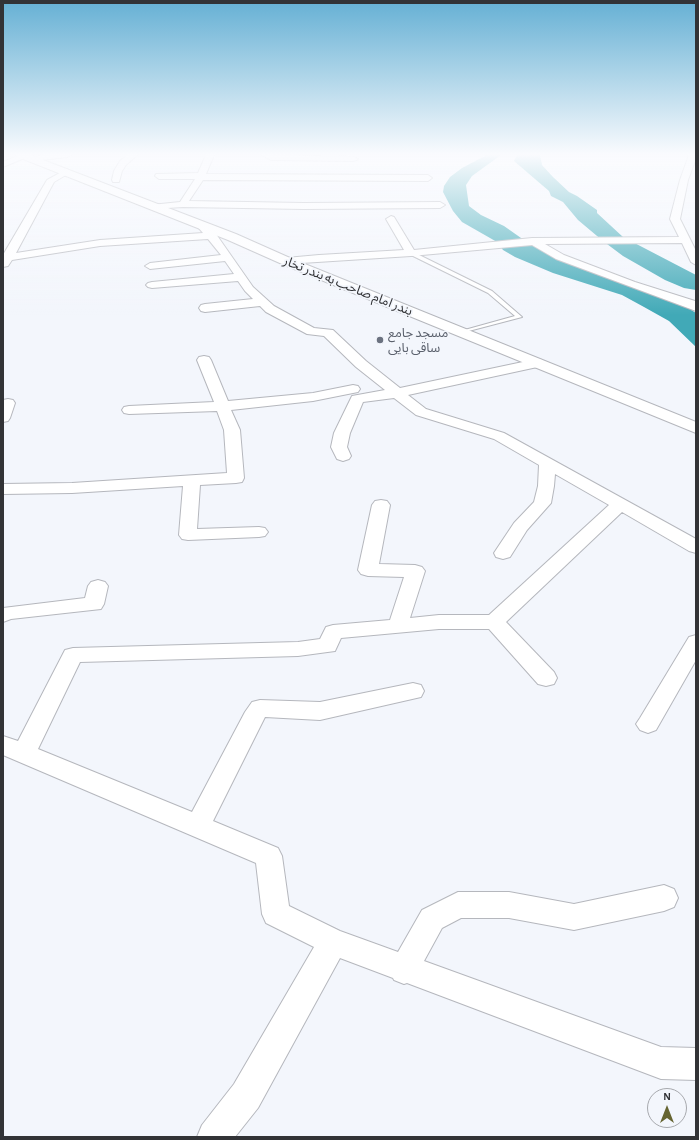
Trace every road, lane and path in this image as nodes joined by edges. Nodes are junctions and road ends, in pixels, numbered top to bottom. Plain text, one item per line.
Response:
1 (35, 208) edge
2 (157, 208) edge
3 (679, 208) edge
4 (391, 220) dead end
5 (207, 231) junction
6 (686, 240) junction
7 (532, 241) junction
8 (411, 253) junction
9 (228, 257) junction
10 (695, 257) edge
11 (5, 260) edge
12 (286, 261) junction
13 (150, 266) dead end
14 (241, 277) junction
15 (152, 286) dead end
16 (262, 302) junction
17 (696, 307) edge
18 (205, 308) dead end
19 (463, 332) junction
20 (204, 360) dead end
21 (537, 363) junction
22 (353, 389) dead end
23 (397, 392) junction
24 (8, 403) dead end
25 (223, 406) junction
26 (129, 410) dead end
27 (3, 418) edge
28 (696, 428) edge
29 (343, 456) dead end
30 (547, 463) junction
31 (192, 480) junction
32 (3, 489) edge
33 (621, 504) junction
34 (381, 505) dead end
35 (259, 532) dead end
36 (696, 547) edge
37 (503, 553) dead end
38 (98, 586) dead end
39 (3, 615) edge
40 (494, 622) junction
41 (398, 625) junction
42 (696, 642) edge
43 (546, 678) dead end
44 (413, 691) dead end
45 (648, 724) dead end
46 (13, 749) edge
47 (198, 826) junction
48 (664, 898) dead end
49 (333, 942) junction
50 (404, 970) junction
51 (696, 1064) edge
52 (214, 1137) edge

1 - 11 street
2 - 5 main road, بندر امام صاحب به بندر تخار
3 - 6 street
4 - 8 street
5 - 9 street
5 - 11 street
5 - 12 main road, بندر امام صاحب به بندر تخار
6 - 7 street
6 - 10 street
7 - 8 street
7 - 17 street
8 - 12 street
8 - 19 lane
9 - 13 street
9 - 14 street
12 - 19 main road, بندر امام صاحب به بندر تخار
14 - 15 street
14 - 16 street
16 - 18 street
16 - 23 street
19 - 21 main road, بندر امام صاحب به بندر تخار
20 - 25 street
21 - 23 street
21 - 28 main road, بندر امام صاحب به بندر تخار
22 - 25 street
23 - 29 street
23 - 30 street
24 - 27 street
25 - 26 street
25 - 31 street
30 - 33 street
30 - 37 street
31 - 32 street
31 - 35 street
33 - 36 street
33 - 40 street
34 - 41 street
38 - 39 street
40 - 41 street
40 - 43 street
41 - 46 street
42 - 45 street
44 - 47 street
46 - 47 street
47 - 49 street
48 - 50 street
49 - 50 street
49 - 52 street
50 - 51 street

